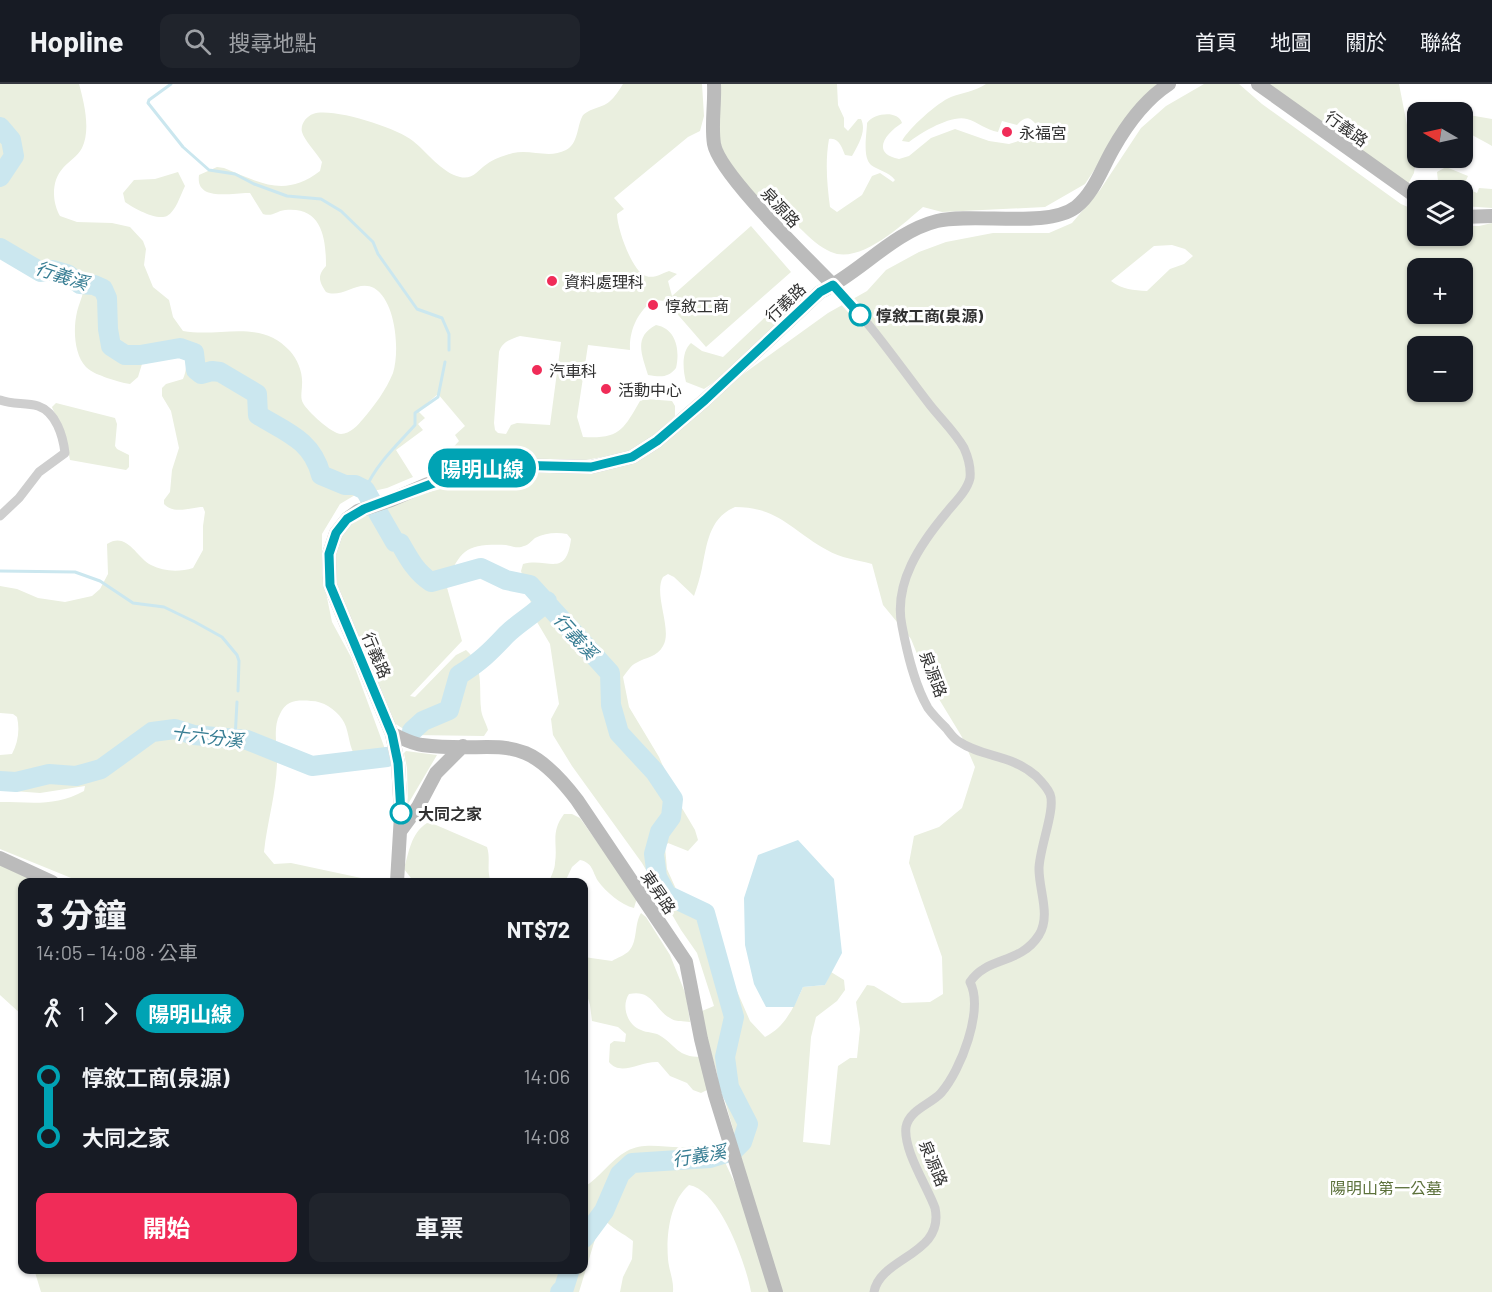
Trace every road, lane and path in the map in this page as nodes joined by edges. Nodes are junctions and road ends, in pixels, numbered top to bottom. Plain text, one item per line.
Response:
1 (714, 84) edge
2 (1169, 84) edge
3 (1258, 84) edge
4 (1407, 191) edge
5 (1492, 216) edge
6 (1473, 217) edge
7 (833, 285) junction
8 (0, 400) edge
9 (0, 516) edge
10 (392, 734) junction
11 (463, 746) junction
12 (400, 830) junction
13 (0, 858) edge
14 (43, 878) edge
15 (397, 878) edge
16 (776, 1292) edge
17 (874, 1292) edge

1 - 7 street, 泉源路
2 - 7 street, 行義路
3 - 4 street, 行義路
5 - 6 street
7 - 10 street, 行義路
7 - 17 street, 泉源路
8 - 9 street
10 - 11 street, 東昇路
10 - 12 street, 行義路
11 - 12 street
11 - 16 street, 東昇路
12 - 15 street
13 - 14 street

